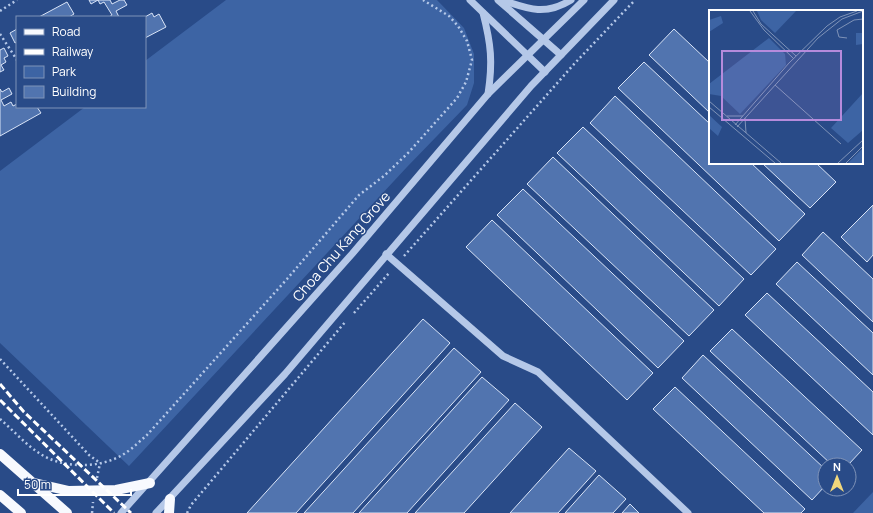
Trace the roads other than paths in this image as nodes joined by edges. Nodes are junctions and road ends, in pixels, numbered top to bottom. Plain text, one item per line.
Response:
1 (470, 0) edge
2 (498, 0) edge
3 (502, 0) edge
4 (570, 0) edge
5 (584, 0) edge
6 (614, 0) edge
7 (483, 12) junction
8 (542, 40) junction
9 (527, 55) junction
10 (561, 55) junction
11 (545, 72) junction
12 (488, 94) junction
13 (386, 254) junction
14 (0, 454) edge
15 (30, 482) junction
16 (150, 483) junction
17 (0, 495) edge
18 (170, 499) junction
19 (21, 513) edge
20 (66, 513) edge
21 (121, 513) edge
22 (156, 513) edge
23 (169, 513) edge
24 (688, 513) edge

1 - 7 street
2 - 8 street
3 - 4 street
5 - 8 street, Choa Chu Kang Grove
6 - 10 street
7 - 9 street
7 - 12 street
8 - 9 street, Choa Chu Kang Grove
8 - 10 street
9 - 11 street
9 - 12 street, Choa Chu Kang Grove
10 - 11 street
11 - 13 street
12 - 16 street, Choa Chu Kang Grove
13 - 18 street
13 - 24 street
14 - 15 main road
15 - 16 main road
15 - 20 main road
16 - 21 street, Choa Chu Kang Grove
17 - 19 main road
18 - 22 street
18 - 23 main road

